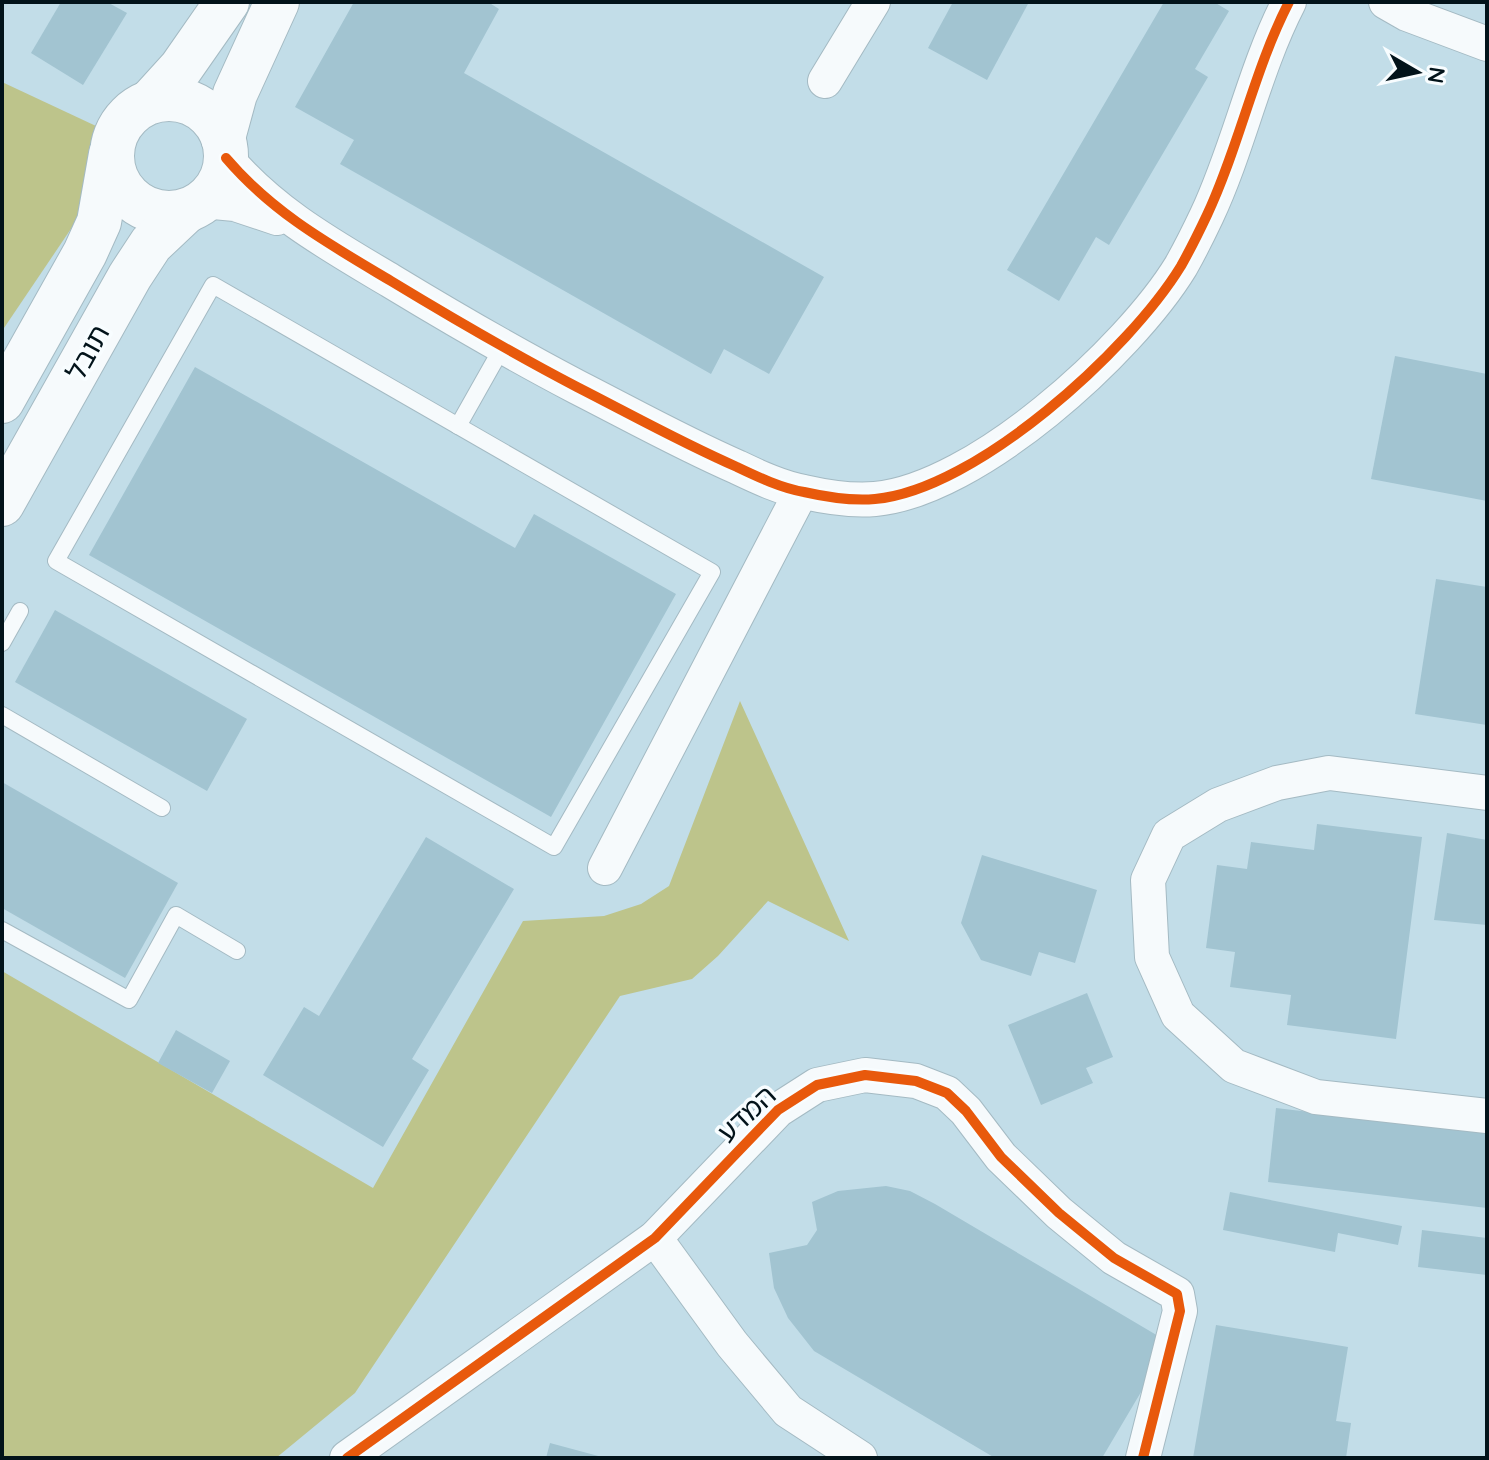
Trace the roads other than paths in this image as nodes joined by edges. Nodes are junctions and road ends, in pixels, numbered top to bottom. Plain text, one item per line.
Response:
1 (227, 2) edge
2 (277, 2) edge
3 (873, 2) edge
4 (1289, 2) edge
5 (1386, 2) edge
6 (1487, 44) edge
7 (825, 81) dead end
8 (151, 101) junction
9 (224, 148) junction
10 (111, 154) junction
11 (194, 206) junction
12 (296, 224) junction
13 (502, 348) junction
14 (2, 401) edge
15 (458, 426) junction
16 (801, 492) junction
17 (2, 504) edge
18 (20, 611) dead end
19 (2, 643) edge
20 (2, 715) edge
21 (1487, 793) edge
22 (162, 808) dead end
23 (605, 868) dead end
24 (2, 930) edge
25 (237, 951) dead end
26 (1487, 1116) edge
27 (655, 1238) junction
28 (347, 1458) edge
29 (860, 1458) edge
30 (1143, 1458) edge

1 - 8 street
2 - 9 street
3 - 7 street
4 - 16 street
5 - 6 street
8 - 9 street
8 - 10 street
9 - 11 street
9 - 12 street
10 - 11 street
10 - 14 street, תובל
11 - 12 street
11 - 17 street, תובל
12 - 13 street
13 - 15 lane
13 - 16 street
15 - 15 lane
16 - 23 street
18 - 19 lane
20 - 22 lane
21 - 26 street
24 - 25 lane
27 - 28 street, המדע
27 - 29 street
27 - 30 street, המדע

